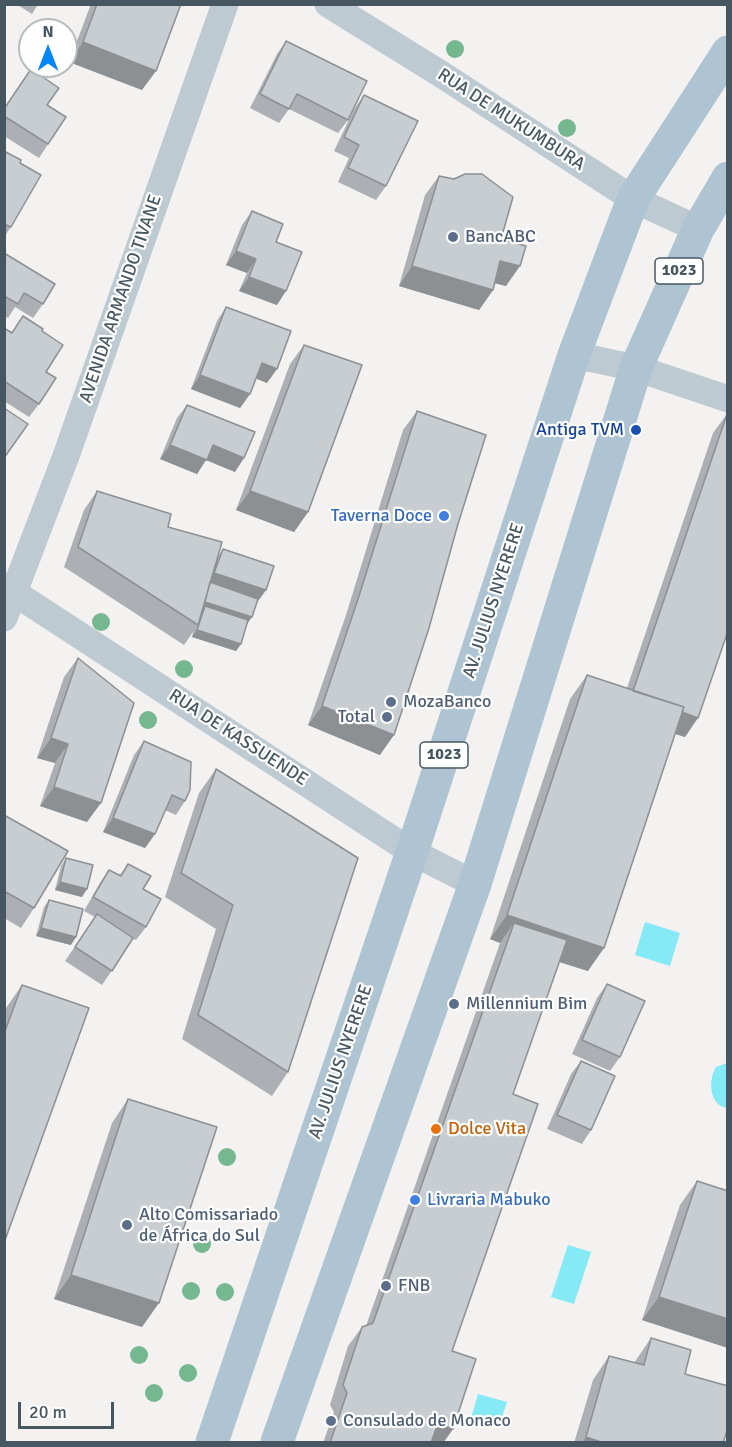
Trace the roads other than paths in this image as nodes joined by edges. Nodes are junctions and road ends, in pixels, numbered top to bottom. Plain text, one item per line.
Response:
1 (225, 4) edge
2 (328, 4) edge
3 (728, 52) edge
4 (728, 178) edge
5 (633, 198) junction
6 (698, 230) junction
7 (574, 356) junction
8 (636, 368) junction
9 (728, 399) edge
10 (9, 589) edge
11 (4, 618) edge
12 (412, 852) junction
13 (475, 884) junction
14 (212, 1443) edge
15 (278, 1443) edge

1 - 10 street, AVENIDA ARMANDO TIVANE
2 - 5 street, RUA DE MUKUMBURA
3 - 5 main road, AV. JULIUS NYERERE / 1023
4 - 6 main road, 1023
5 - 6 street, RUA DE MUKUMBURA
5 - 7 main road, AV. JULIUS NYERERE / 1023
6 - 8 main road, 1023
7 - 8 street
7 - 12 main road, AV. JULIUS NYERERE / 1023
8 - 9 street
8 - 13 main road, 1023
10 - 11 street, AVENIDA ARMANDO TIVANE
10 - 12 street, RUA DE KASSUENDE
12 - 13 street, RUA DE KASSUENDE
12 - 14 main road, AV. JULIUS NYERERE / 1023
13 - 15 main road, 1023

